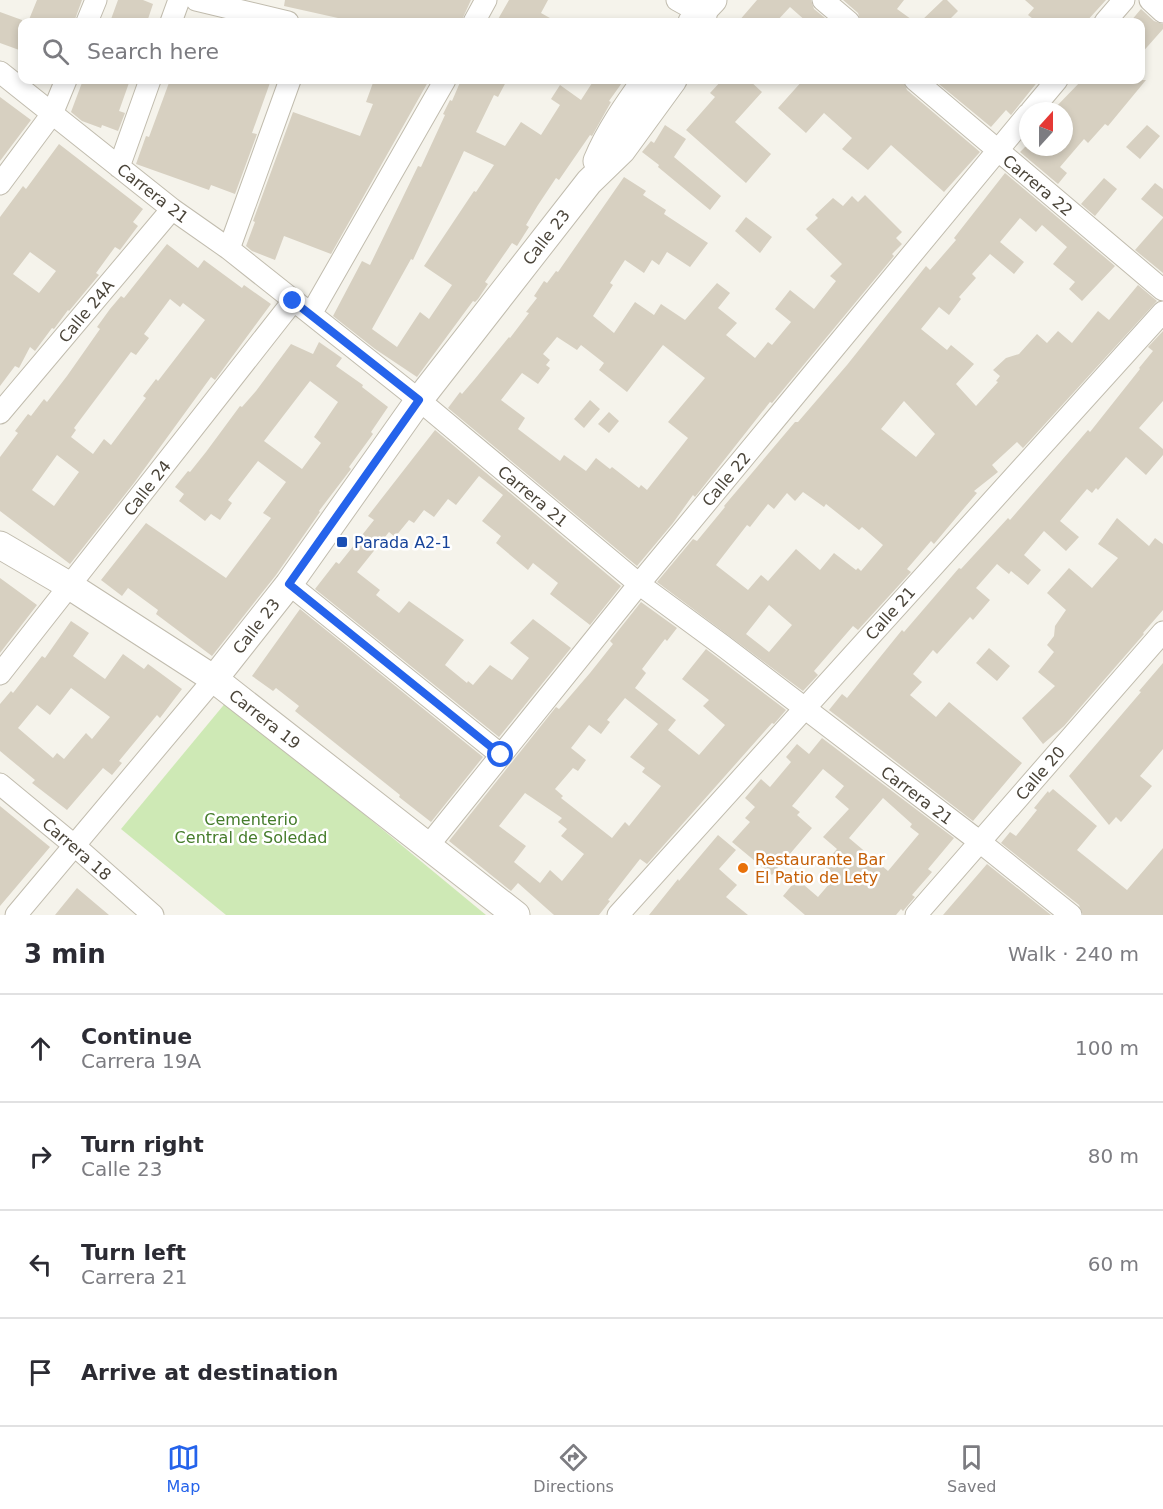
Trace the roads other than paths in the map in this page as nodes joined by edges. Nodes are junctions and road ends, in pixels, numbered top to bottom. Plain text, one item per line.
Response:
1 (96, 0) edge
2 (179, 0) edge
3 (196, 0) edge
4 (486, 0) edge
5 (677, 0) edge
6 (822, 0) edge
7 (1124, 0) edge
8 (1150, 0) edge
9 (1163, 12) edge
10 (704, 13) edge
11 (89, 18) edge
12 (172, 18) edge
13 (271, 18) edge
14 (476, 18) edge
15 (844, 18) edge
16 (1108, 18) edge
17 (0, 72) edge
18 (64, 84) edge
19 (149, 84) edge
20 (289, 84) edge
21 (443, 84) edge
22 (643, 84) edge
23 (670, 84) edge
24 (920, 84) edge
25 (1054, 84) edge
26 (1038, 102) edge
27 (52, 114) junction
28 (1019, 125) edge
29 (997, 151) junction
30 (119, 167) junction
31 (589, 182) junction
32 (0, 184) edge
33 (172, 209) junction
34 (229, 249) junction
35 (1163, 290) edge
36 (293, 301) junction
37 (1163, 312) edge
38 (311, 314) junction
39 (419, 400) junction
40 (0, 413) edge
41 (0, 545) edge
42 (289, 584) junction
43 (639, 584) junction
44 (70, 586) junction
45 (1163, 632) edge
46 (0, 674) edge
47 (214, 679) junction
48 (804, 709) junction
49 (501, 755) junction
50 (0, 784) edge
51 (980, 843) junction
52 (75, 846) junction
53 (428, 846) junction
54 (16, 915) edge
55 (153, 915) edge
56 (516, 915) edge
57 (618, 915) edge
58 (916, 915) edge
59 (1071, 915) edge

1 - 11 street
2 - 12 street
3 - 13 street
4 - 14 street
5 - 10 street
6 - 15 street
7 - 16 street
8 - 9 street
17 - 27 street, Carrera 21
18 - 27 street
19 - 30 street
20 - 34 street
21 - 38 street
22 - 31 street, Calle 23
23 - 31 street, Calle 23
24 - 29 street, Carrera 22
25 - 26 street, Calle 22
27 - 30 street, Carrera 21
27 - 32 street
28 - 29 street, Calle 22
29 - 35 street, Carrera 22
29 - 43 street, Calle 22
30 - 33 street, Carrera 21
31 - 39 street, Calle 23
33 - 34 street, Carrera 21
33 - 40 street, Calle 24A
34 - 36 street, Carrera 21
36 - 38 street, Carrera 21
36 - 44 street, Calle 24
37 - 48 street, Calle 21
38 - 39 street, Carrera 21
39 - 42 street, Calle 23
39 - 43 street, Carrera 21
41 - 44 street, Carrera 19
42 - 47 street, Calle 23
42 - 49 street
43 - 48 street, Carrera 21
43 - 49 street, Calle 22
44 - 46 street, Calle 24
44 - 47 street, Carrera 19
45 - 51 street, Calle 20
47 - 52 street, Calle 23
47 - 53 street, Carrera 19
48 - 51 street, Carrera 21
48 - 57 street, Calle 21
49 - 53 street, Calle 22
50 - 52 street, Carrera 18
51 - 58 street, Calle 20
51 - 59 street, Carrera 21
52 - 54 street, Calle 23
52 - 55 street, Carrera 18
53 - 56 street, Carrera 19

